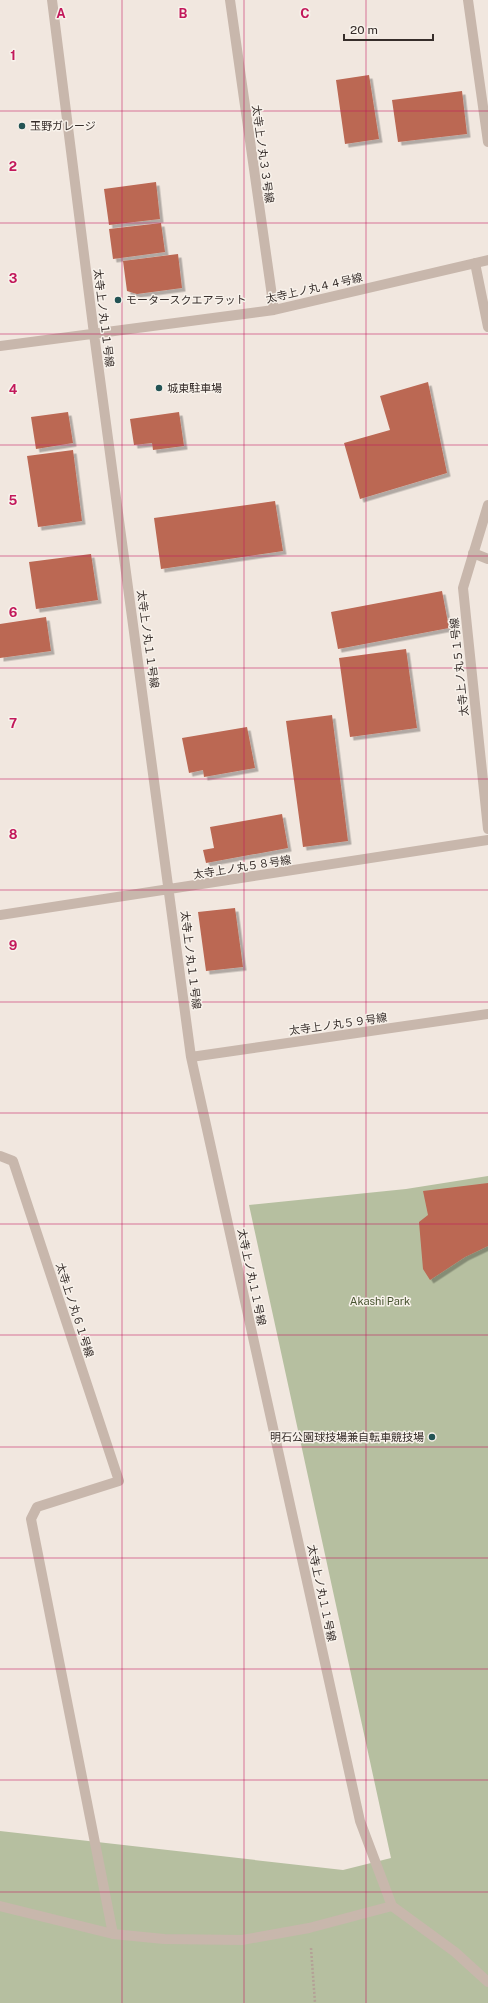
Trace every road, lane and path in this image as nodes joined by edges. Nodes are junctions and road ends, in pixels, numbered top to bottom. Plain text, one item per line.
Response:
1 (52, 0) edge
2 (230, 0) edge
3 (468, 0) edge
4 (488, 142) edge
5 (488, 260) edge
6 (475, 263) junction
7 (274, 310) junction
8 (488, 327) edge
9 (94, 334) junction
10 (0, 346) edge
11 (488, 505) edge
12 (474, 554) junction
13 (488, 559) edge
14 (488, 829) edge
15 (488, 840) edge
16 (170, 890) junction
17 (0, 915) edge
18 (488, 1014) edge
19 (192, 1057) junction
20 (0, 1156) edge
21 (0, 1906) edge
22 (392, 1906) junction
23 (309, 1928) junction
24 (113, 1934) junction
25 (488, 1982) edge
26 (315, 2003) edge

1 - 9 street, 太寺上ノ丸１１号線
2 - 7 street, 太寺上ノ丸３３号線
3 - 4 street
5 - 6 street, 太寺上ノ丸４４号線
6 - 7 street, 太寺上ノ丸４４号線
6 - 8 street
7 - 9 street, 太寺上ノ丸４４号線
9 - 10 street, 太寺上ノ丸４４号線
9 - 16 street, 太寺上ノ丸１１号線
11 - 12 street, 太寺上ノ丸５１号線
12 - 13 street
12 - 14 street, 太寺上ノ丸５１号線
15 - 16 street, 太寺上ノ丸５８号線
16 - 17 street, 太寺上ノ丸５８号線
16 - 19 street, 太寺上ノ丸１１号線
18 - 19 street, 太寺上ノ丸５９号線
19 - 22 street, 太寺上ノ丸１１号線
20 - 24 street, 太寺上ノ丸６１号線
21 - 24 street
22 - 23 street
22 - 25 street
23 - 24 street
23 - 26 path

